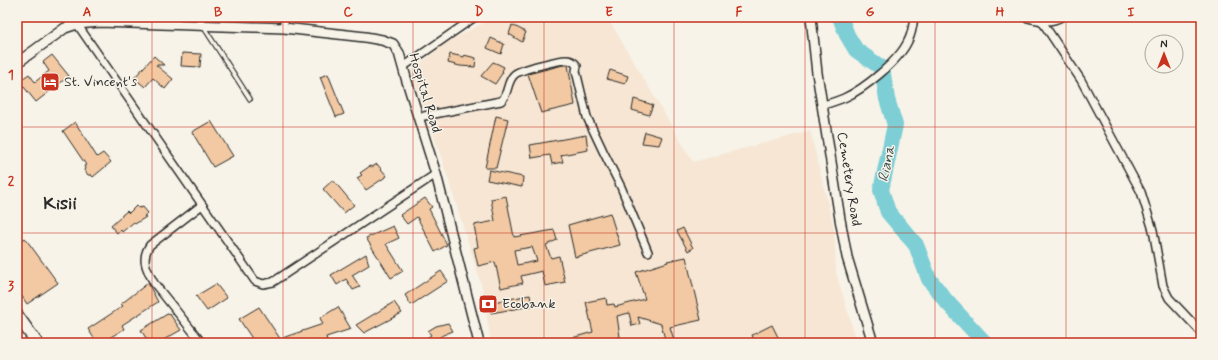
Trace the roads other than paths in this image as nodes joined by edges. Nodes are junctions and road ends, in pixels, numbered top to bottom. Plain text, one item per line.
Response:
1 (284, 17) edge
2 (475, 17) edge
3 (811, 17) edge
4 (914, 17) edge
5 (1024, 17) edge
6 (1061, 17) edge
7 (1041, 19) edge
8 (78, 24) junction
9 (202, 25) junction
10 (284, 28) junction
11 (17, 63) edge
12 (403, 67) junction
13 (250, 100) dead end
14 (823, 105) junction
15 (418, 117) junction
16 (436, 174) junction
17 (202, 205) junction
18 (648, 252) dead end
19 (17, 315) edge
20 (1201, 332) edge
21 (37, 343) edge
22 (202, 343) edge
23 (479, 343) edge
24 (873, 343) edge

1 - 10 street
2 - 12 street
3 - 14 street, Cemetery Road
4 - 14 street
5 - 7 street
6 - 7 street
7 - 20 street
8 - 9 street, Hospital Road
8 - 11 street, Hospital Road
8 - 17 street
9 - 10 street, Hospital Road
9 - 13 lane
10 - 12 street, Hospital Road
12 - 15 street, Hospital Road
14 - 24 street, Cemetery Road
15 - 16 street, Hospital Road
15 - 18 street
16 - 17 street
16 - 23 street, Hospital Road
17 - 22 street
19 - 21 highway

